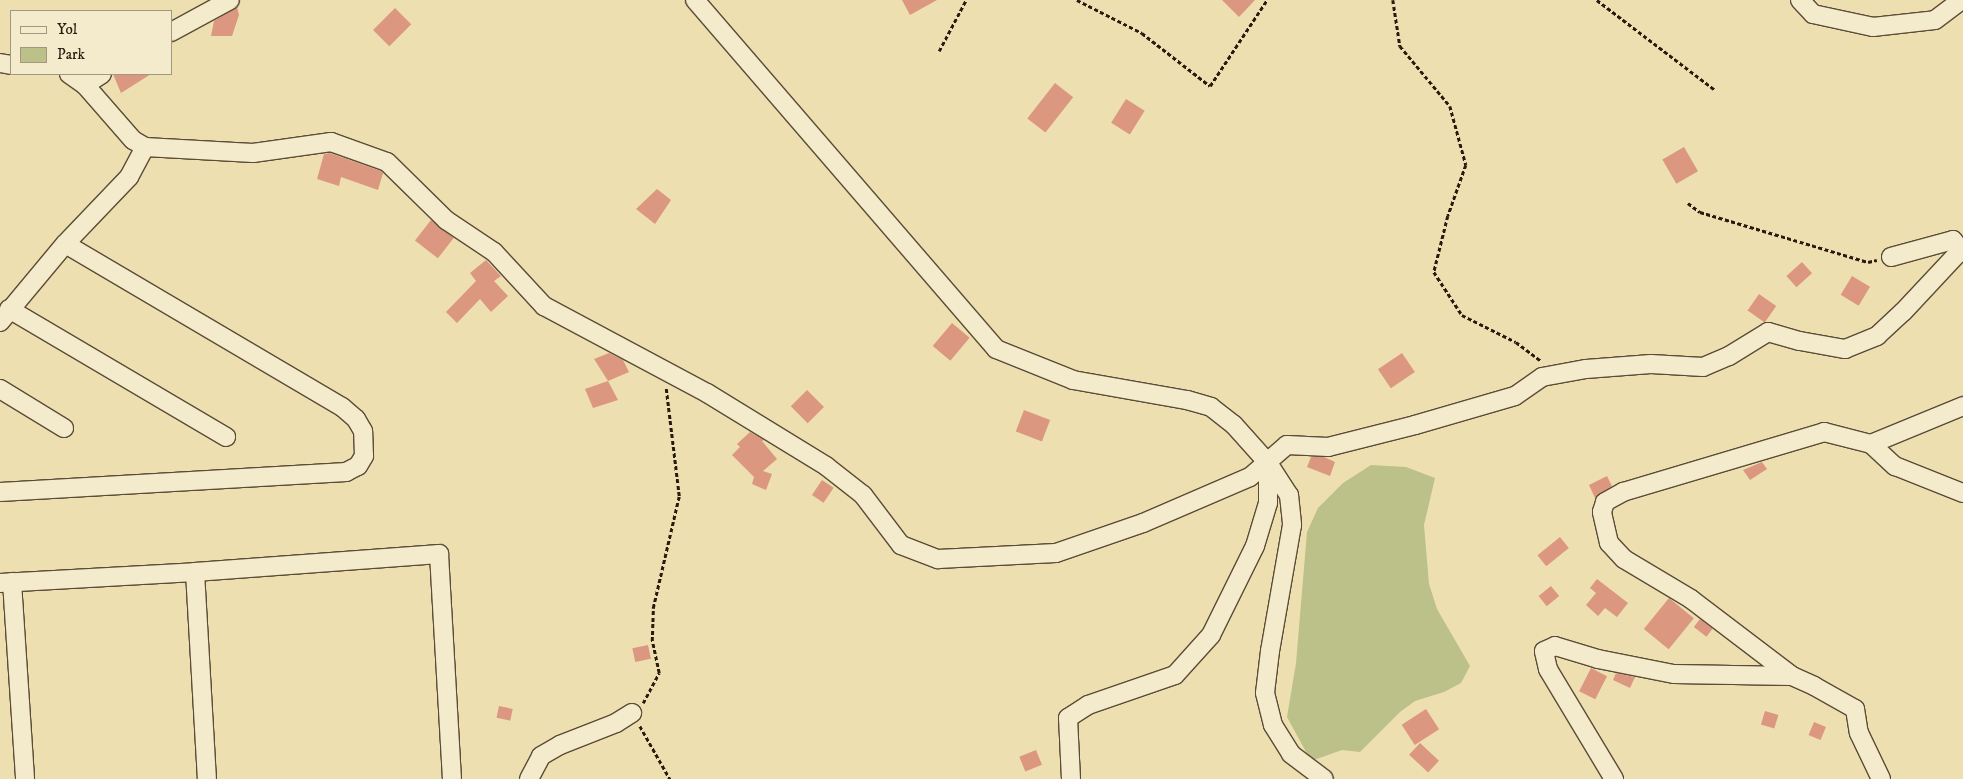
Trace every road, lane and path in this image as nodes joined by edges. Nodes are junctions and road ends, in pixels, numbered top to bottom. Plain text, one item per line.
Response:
1 (230, 0) edge
2 (695, 0) edge
3 (966, 0) edge
4 (1077, 0) edge
5 (1267, 0) edge
6 (1394, 0) edge
7 (1598, 0) edge
8 (1800, 0) edge
9 (1962, 0) edge
10 (172, 31) edge
11 (939, 51) dead end
12 (70, 75) edge
13 (100, 75) edge
14 (85, 85) junction
15 (1715, 90) dead end
16 (145, 147) junction
17 (1688, 203) dead end
18 (66, 244) junction
19 (1962, 252) edge
20 (1891, 257) joint
21 (4, 315) edge
22 (664, 370) junction
23 (1557, 374) junction
24 (0, 389) edge
25 (1963, 405) edge
26 (64, 428) dead end
27 (226, 437) dead end
28 (1870, 444) junction
29 (1268, 463) junction
30 (0, 492) edge
31 (1963, 493) edge
32 (195, 572) junction
33 (6, 582) edge
34 (1792, 676) junction
35 (632, 713) junction
36 (25, 779) edge
37 (207, 779) edge
38 (452, 779) edge
39 (529, 779) edge
40 (670, 779) edge
41 (1071, 779) edge
42 (1324, 779) edge
43 (1614, 779) edge
44 (1881, 779) edge

1 - 10 street
2 - 29 street
3 - 11 path
4 - 5 path
6 - 23 path
7 - 15 path
8 - 9 street
12 - 14 street
13 - 14 street
14 - 16 street
16 - 18 street
16 - 22 street
17 - 20 path
18 - 21 street
18 - 30 street
19 - 20 street
19 - 23 street
21 - 27 street
22 - 29 street
22 - 35 path
23 - 29 street
24 - 26 street
25 - 28 street
28 - 31 street
28 - 34 street
29 - 41 street
29 - 42 street
32 - 33 street
32 - 37 street
32 - 38 street
33 - 36 street
34 - 43 street
34 - 44 street
35 - 39 street
35 - 40 path

